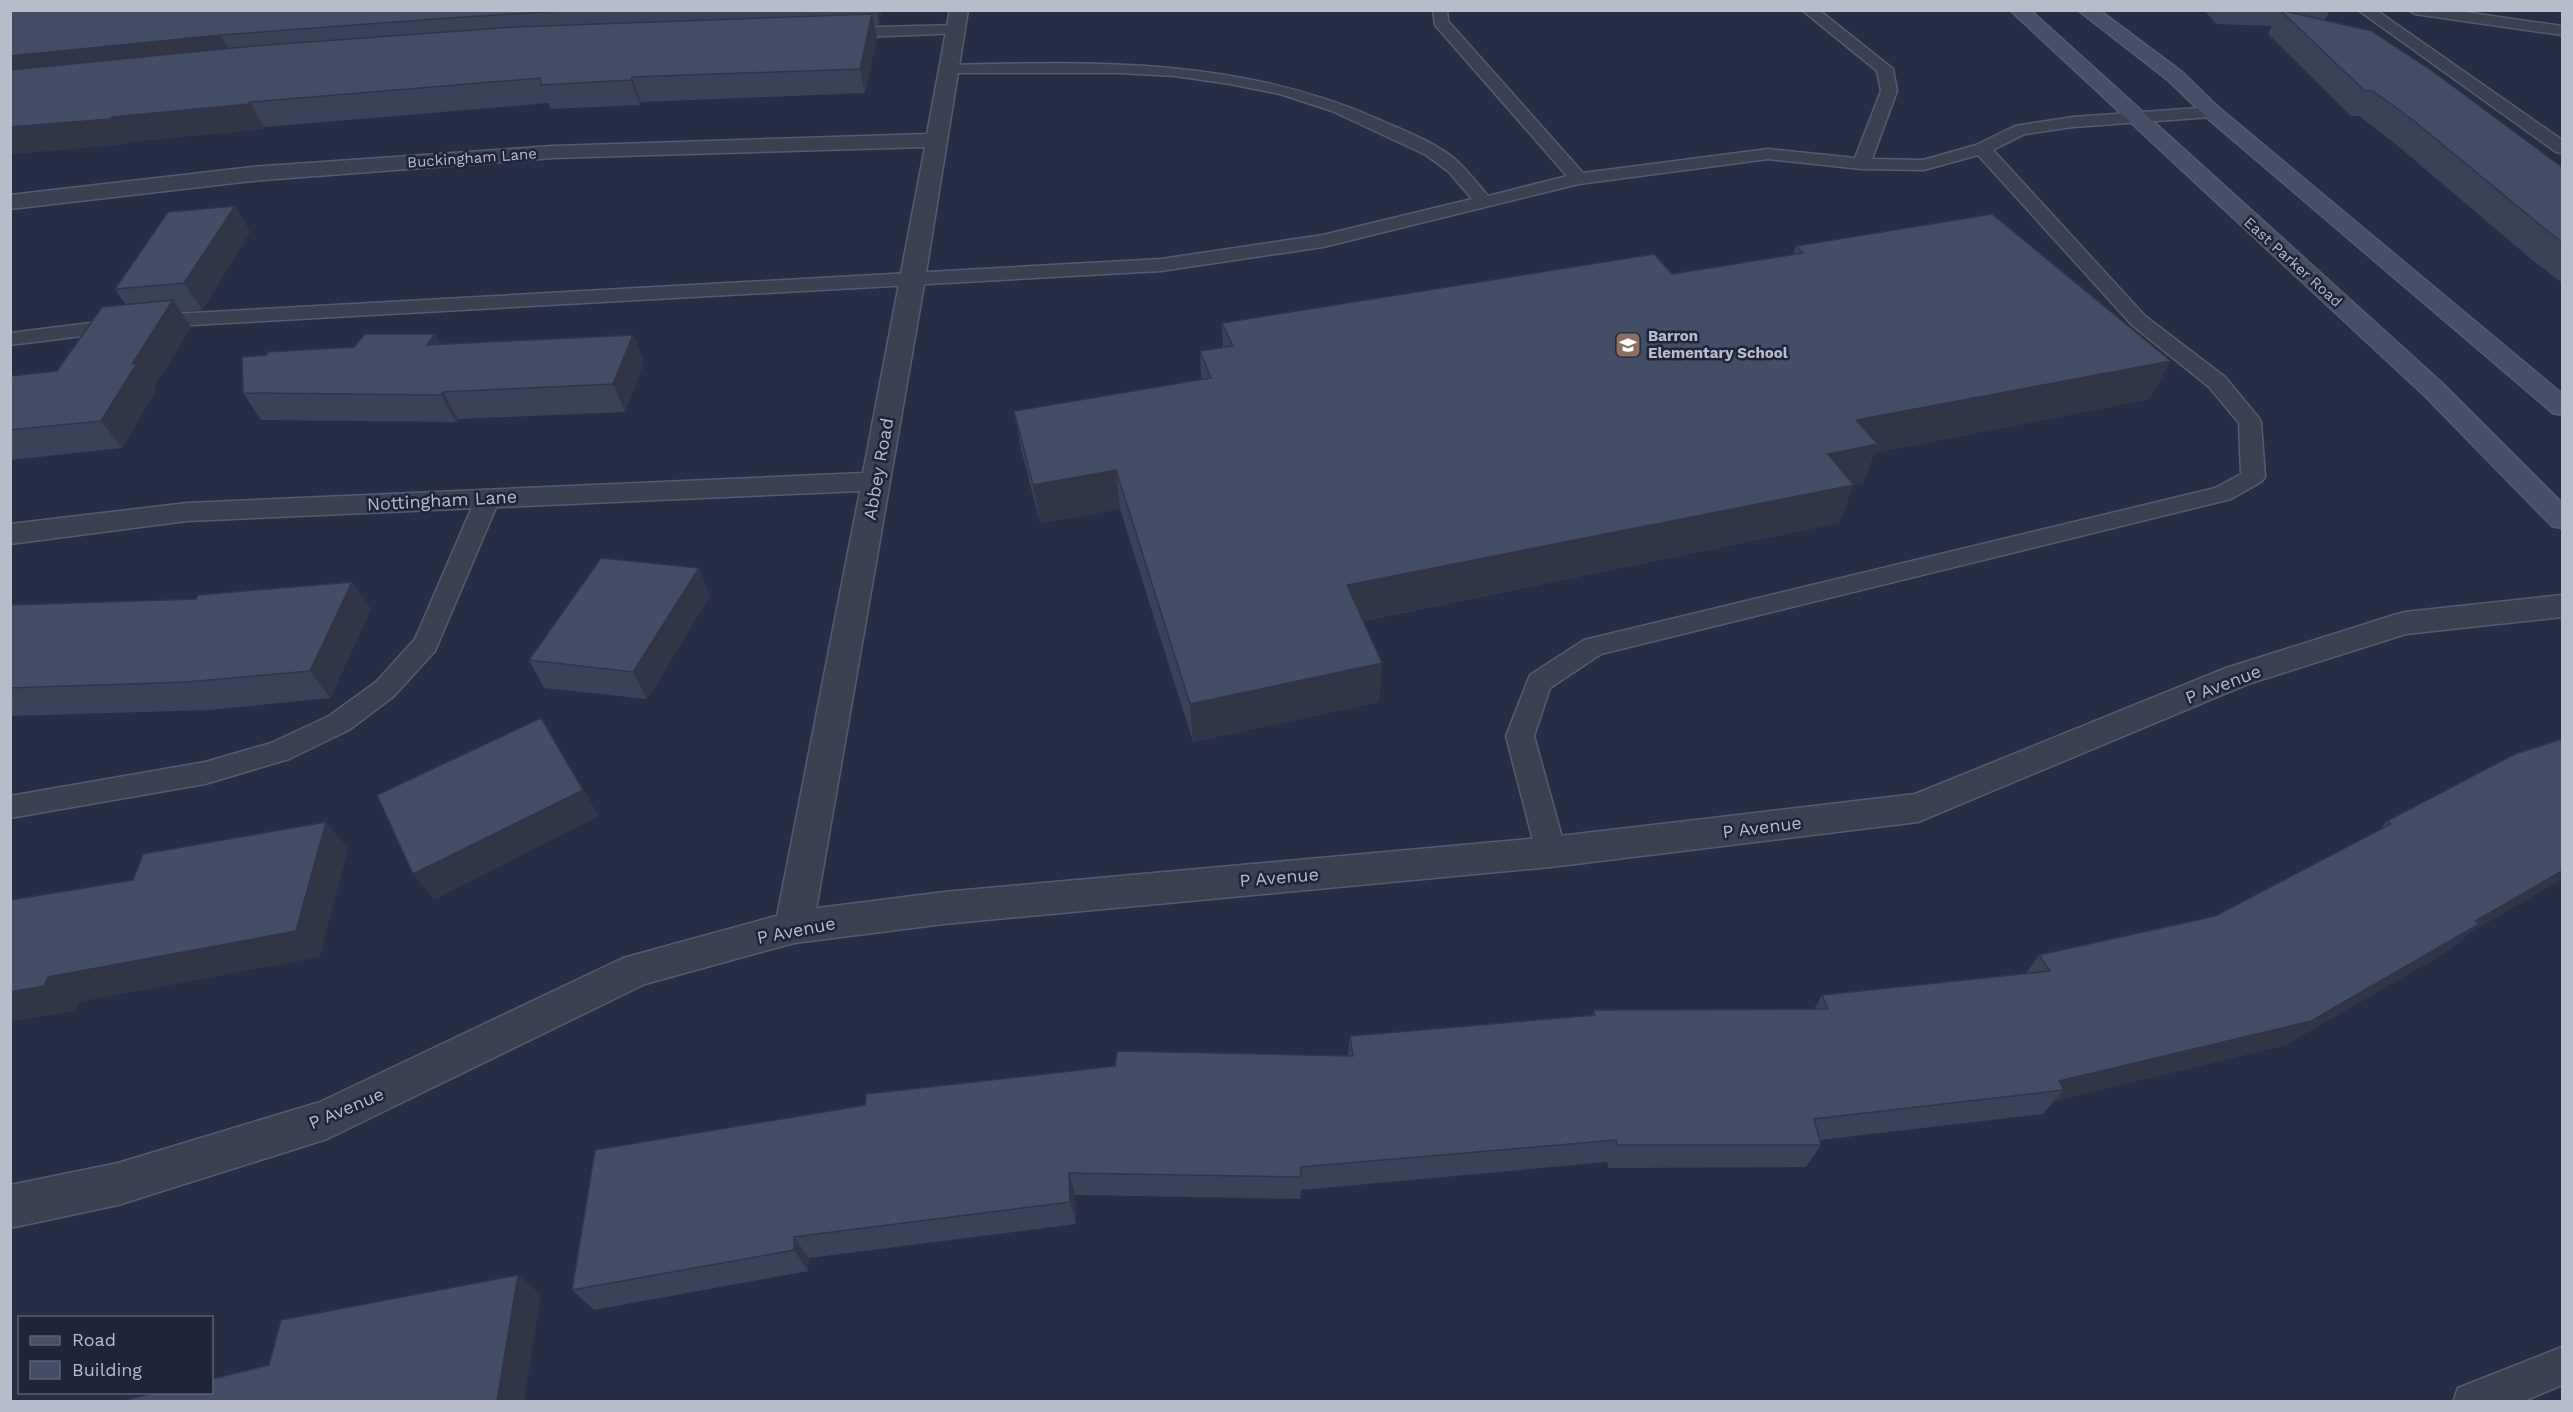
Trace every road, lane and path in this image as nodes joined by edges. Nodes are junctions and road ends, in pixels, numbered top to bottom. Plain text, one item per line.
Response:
1 (1440, 10) edge
2 (1809, 10) edge
3 (2019, 10) edge
4 (2087, 10) edge
5 (2365, 10) edge
6 (2415, 10) edge
7 (957, 20) edge
8 (2562, 32) edge
9 (825, 33) edge
10 (949, 70) junction
11 (2212, 112) junction
12 (2135, 118) junction
13 (936, 140) junction
14 (2562, 148) edge
15 (1982, 149) junction
16 (1861, 164) junction
17 (1579, 179) junction
18 (10, 202) edge
19 (1484, 202) junction
20 (913, 279) junction
21 (10, 339) edge
22 (2562, 407) edge
23 (875, 481) junction
24 (488, 498) junction
25 (2562, 519) edge
26 (10, 534) edge
27 (2562, 606) edge
28 (10, 807) edge
29 (1551, 852) junction
30 (794, 927) junction
31 (10, 1207) edge
32 (2562, 1366) edge
33 (2472, 1401) edge

1 - 17 lane
2 - 16 lane
3 - 12 main road, East Parker Road
4 - 11 main road
5 - 14 lane
6 - 8 lane
7 - 9 lane
7 - 10 street, Abbey Road
10 - 13 street, Abbey Road
10 - 19 lane
11 - 12 lane
11 - 22 main road
12 - 15 lane
12 - 25 main road, East Parker Road
13 - 18 street, Buckingham Lane
13 - 20 street, Abbey Road
15 - 16 lane
15 - 29 lane
16 - 17 lane
17 - 19 lane
19 - 20 lane
20 - 21 lane
20 - 23 street, Abbey Road
23 - 24 street, Nottingham Lane
23 - 30 street, Abbey Road
24 - 26 street, Nottingham Lane
24 - 28 lane
27 - 29 street, P Avenue
29 - 30 street, P Avenue
30 - 31 street, P Avenue
32 - 33 lane

